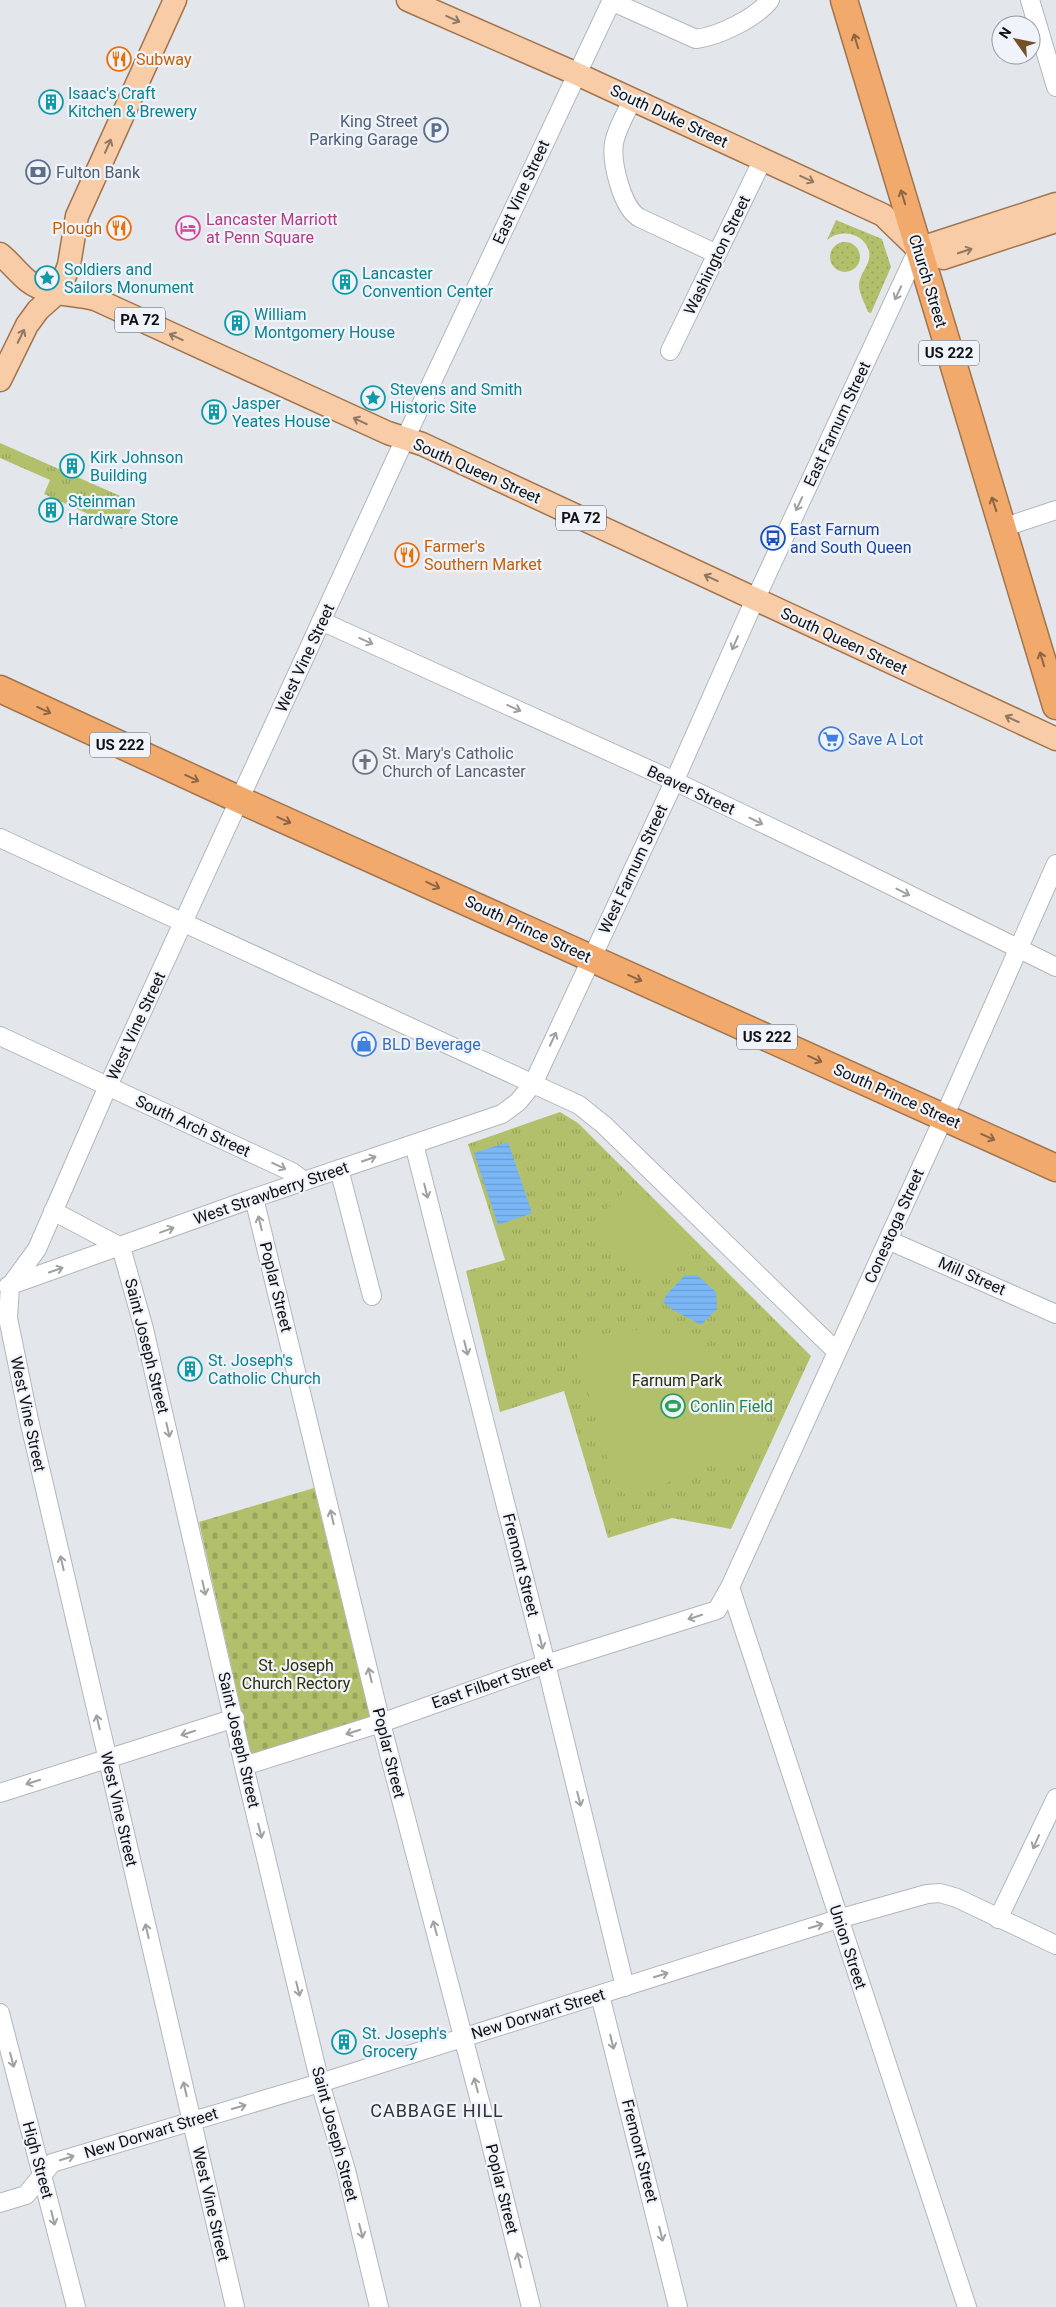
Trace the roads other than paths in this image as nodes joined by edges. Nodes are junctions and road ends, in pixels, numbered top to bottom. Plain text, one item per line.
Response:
1 (175, 0) edge
2 (408, 0) edge
3 (770, 0) edge
4 (844, 0) edge
5 (1030, 0) edge
6 (612, 1) edge
7 (577, 74) junction
8 (1056, 87) edge
9 (632, 99) junction
10 (763, 159) junction
11 (1056, 204) edge
12 (1056, 221) edge
13 (918, 249) junction
14 (0, 254) edge
15 (717, 254) junction
16 (56, 294) junction
17 (670, 351) dead end
18 (0, 380) edge
19 (405, 439) junction
20 (1056, 510) edge
21 (1002, 528) junction
22 (755, 599) junction
23 (321, 621) junction
24 (0, 689) edge
25 (1056, 706) edge
26 (1056, 739) edge
27 (674, 782) junction
28 (240, 800) junction
29 (0, 838) edge
30 (1056, 864) edge
31 (183, 922) junction
32 (1017, 949) junction
33 (590, 958) junction
34 (1056, 967) edge
35 (0, 1036) edge
36 (533, 1084) junction
37 (108, 1086) junction
38 (944, 1117) junction
39 (414, 1144) junction
40 (1056, 1168) edge
41 (338, 1169) junction
42 (301, 1182) junction
43 (254, 1198) junction
44 (53, 1212) junction
45 (888, 1240) junction
46 (121, 1247) junction
47 (3, 1285) edge
48 (372, 1296) dead end
49 (1056, 1314) edge
50 (836, 1351) junction
51 (730, 1588) junction
52 (546, 1664) junction
53 (235, 1718) junction
54 (381, 1723) junction
55 (107, 1759) junction
56 (244, 1766) junction
57 (0, 1793) edge
58 (1056, 1798) edge
59 (998, 1918) junction
60 (838, 1919) junction
61 (1056, 1945) edge
62 (625, 1986) junction
63 (600, 1995) junction
64 (0, 2013) edge
65 (463, 2037) junction
66 (320, 2083) junction
67 (191, 2120) junction
68 (42, 2175) junction
69 (0, 2203) edge
70 (76, 2307) edge
71 (235, 2307) edge
72 (379, 2307) edge
73 (531, 2307) edge
74 (678, 2307) edge
75 (967, 2307) edge

16 -> 1 main road
2 -> 7 main road, South Duke Street
3 - 6 street
13 -> 4 highway, Church Street / US 222
5 - 8 street
6 - 7 street, East Vine Street
7 - 9 main road, South Duke Street
7 - 19 street, East Vine Street
9 - 10 main road, South Duke Street
9 - 15 street
10 -> 13 main road, South Duke Street
10 - 15 street, Washington Street
11 - 13 main road
13 -> 12 main road, South Duke Street
21 -> 13 highway, Church Street / US 222
13 -> 22 street, East Farnum Street
14 - 16 main road, PA 72
15 - 17 street, Washington Street
18 -> 16 main road
19 -> 16 main road, South Queen Street / PA 72
22 -> 19 main road, South Queen Street / PA 72
19 - 23 street, West Vine Street
20 - 21 street
25 -> 21 highway, Church Street / US 222
26 -> 22 main road, South Queen Street / PA 72
22 -> 27 street, West Farnum Street
23 -> 27 street, Beaver Street
23 - 28 street, West Vine Street
24 -> 28 highway, South Prince Street / US 222
27 -> 32 street, Beaver Street
27 - 33 street, West Farnum Street
28 - 31 street, West Vine Street
28 -> 33 highway, South Prince Street / US 222
29 - 31 street
30 - 32 street, Conestoga Street
31 - 36 street
31 - 37 street, West Vine Street
32 - 34 street, Beaver Street
32 - 38 street, Conestoga Street
36 -> 33 street, West Farnum Street
33 -> 38 highway, South Prince Street / US 222
35 - 37 street, South Arch Street
36 - 39 street, West Strawberry Street
36 - 50 street
37 -> 42 street, South Arch Street
37 - 44 street, West Vine Street
38 -> 40 highway, South Prince Street / US 222
38 - 45 street, Conestoga Street
41 -> 39 street, West Strawberry Street
39 -> 52 street, Fremont Street
41 - 42 street, West Strawberry Street
41 - 48 street
42 - 43 street, West Strawberry Street
46 -> 43 street, West Strawberry Street
54 -> 43 street, Poplar Street
44 - 46 street
44 - 47 street, West Vine Street
45 - 49 street, Mill Street
45 - 50 street, Conestoga Street
47 -> 46 street, West Strawberry Street
46 -> 53 street, Saint Joseph Street
55 -> 47 street, West Vine Street
50 - 51 street, Conestoga Street
51 -> 52 street, East Filbert Street
51 - 60 street, Union Street
52 - 54 street, East Filbert Street
52 -> 62 street, Fremont Street
53 -> 55 street
53 - 56 street, Saint Joseph Street
54 -> 56 street, East Filbert Street
65 -> 54 street, Poplar Street
55 -> 57 street
67 -> 55 street, West Vine Street
56 -> 66 street, Saint Joseph Street
58 -> 59 street
59 - 60 street, New Dorwart Street
59 - 61 street, New Dorwart Street
62 -> 60 street, New Dorwart Street
60 - 75 street, Union Street
62 - 63 street, New Dorwart Street
63 - 65 street, New Dorwart Street
63 -> 74 street, Fremont Street
64 -> 68 street, High Street
65 - 66 street, New Dorwart Street
73 -> 65 street, Poplar Street
67 -> 66 street, New Dorwart Street
66 -> 72 street, Saint Joseph Street
68 -> 67 street, New Dorwart Street
67 - 71 street, West Vine Street
68 - 69 street, New Dorwart Street
68 -> 70 street, High Street

